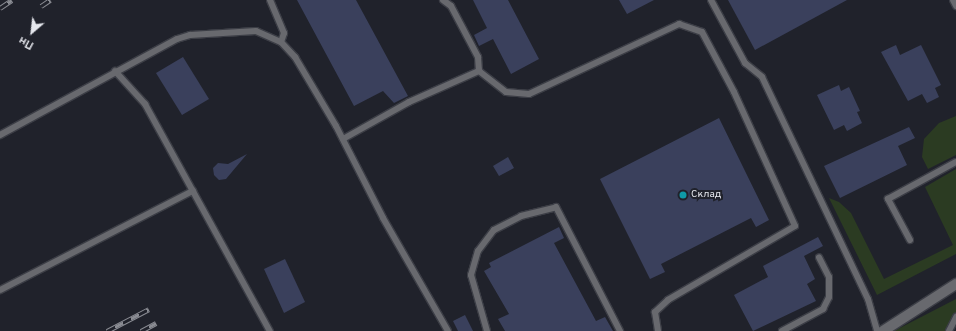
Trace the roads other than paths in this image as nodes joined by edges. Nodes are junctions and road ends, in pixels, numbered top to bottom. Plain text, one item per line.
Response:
1 (270, 0) edge
2 (443, 0) edge
3 (711, 0) edge
4 (953, 0) edge
5 (956, 6) edge
6 (281, 42) junction
7 (115, 71) junction
8 (479, 71) junction
9 (0, 135) edge
10 (343, 139) junction
11 (956, 162) edge
12 (193, 191) junction
13 (910, 240) dead end
14 (819, 257) dead end
15 (956, 284) edge
16 (0, 290) edge
17 (956, 318) edge
18 (270, 331) edge
19 (448, 331) edge
20 (487, 331) edge
21 (620, 331) edge
22 (658, 331) edge
23 (782, 331) edge
24 (877, 331) edge
25 (883, 331) edge
26 (949, 331) edge

1 - 6 lane
2 - 8 lane
3 - 24 lane
4 - 5 lane
6 - 7 lane
6 - 10 lane
7 - 9 lane
7 - 12 lane
8 - 10 lane
8 - 22 lane
10 - 19 lane
11 - 13 lane
12 - 16 lane
12 - 18 lane
14 - 23 lane
15 - 25 street
17 - 26 lane
20 - 21 lane

